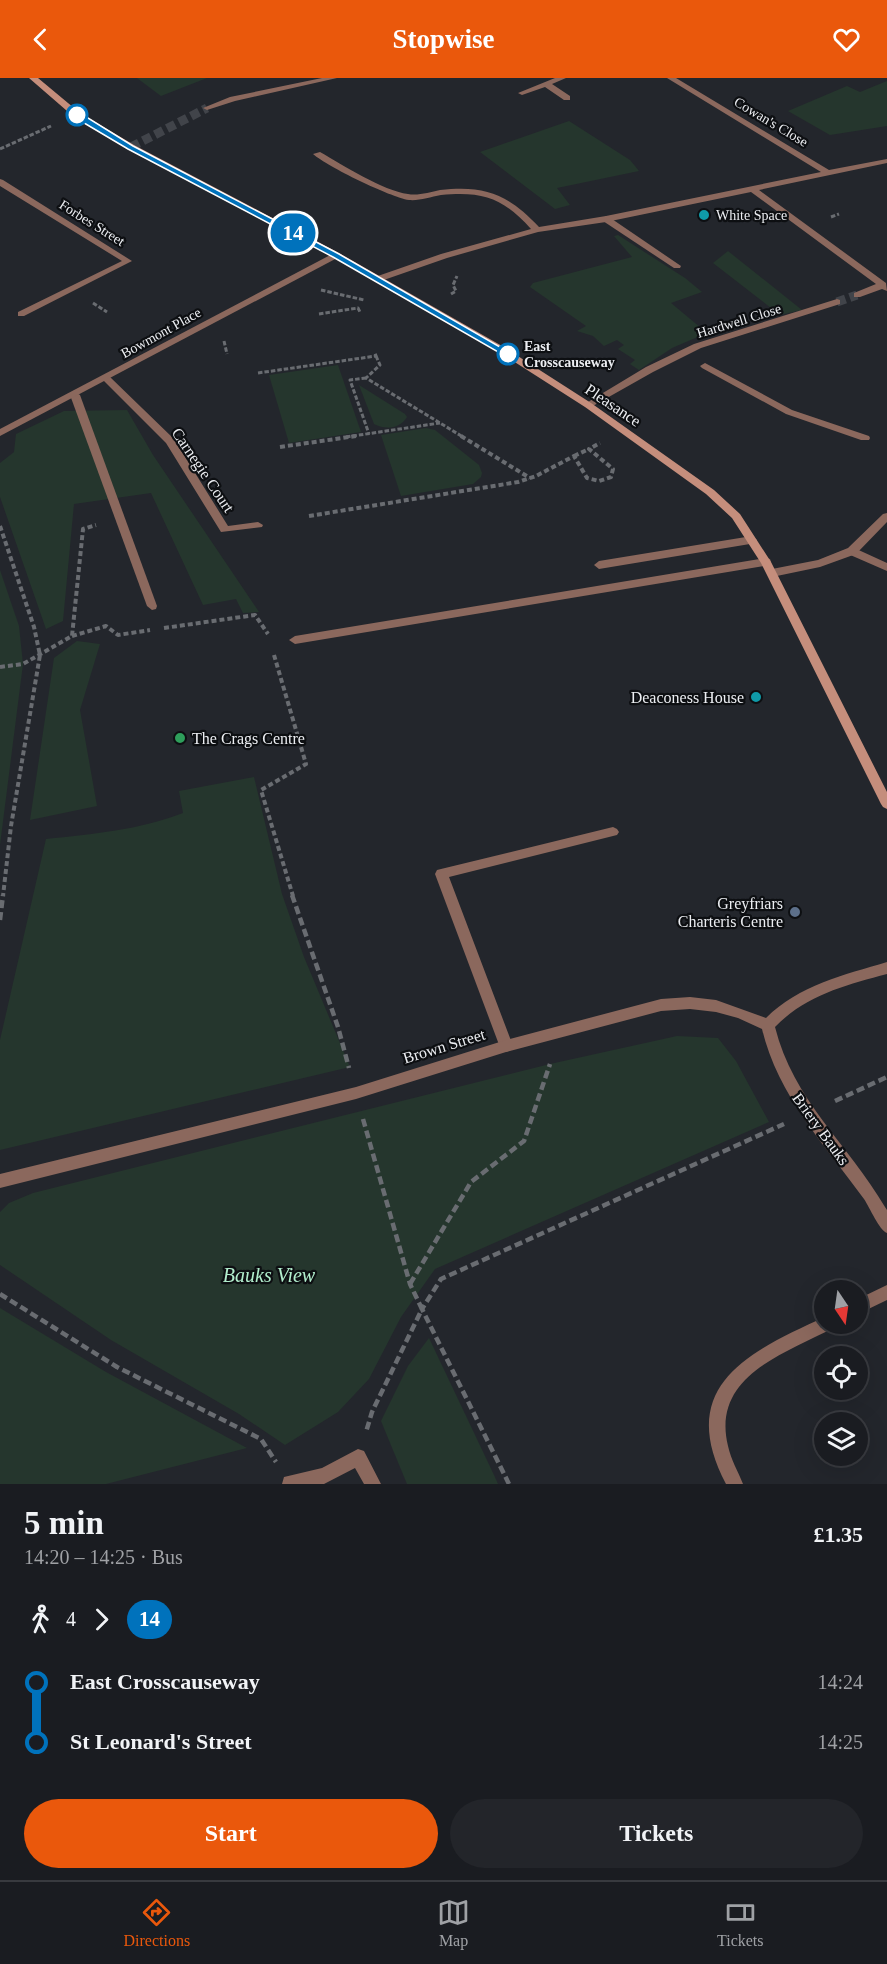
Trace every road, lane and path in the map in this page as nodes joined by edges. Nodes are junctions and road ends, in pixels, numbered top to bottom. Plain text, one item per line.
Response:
1 (33, 78) edge
2 (333, 78) edge
3 (562, 78) edge
4 (671, 78) edge
5 (546, 84) junction
6 (522, 93) dead end
7 (567, 98) dead end
8 (207, 108) tunnel mouth
9 (77, 115) junction
10 (0, 149) edge
11 (316, 154) dead end
12 (887, 161) edge
13 (826, 172) junction
14 (0, 182) edge
15 (751, 188) junction
16 (606, 219) junction
17 (537, 230) junction
18 (336, 255) junction
19 (677, 266) dead end
20 (378, 279) junction
21 (885, 287) edge
22 (857, 295) tunnel mouth
23 (837, 302) tunnel mouth
24 (360, 312) dead end
25 (21, 314) dead end
26 (319, 314) dead end
27 (376, 354) joint
28 (705, 366) dead end
29 (258, 373) dead end
30 (366, 378) junction
31 (106, 379) junction
32 (75, 395) junction
33 (588, 405) junction
34 (441, 423) junction
35 (625, 431) junction
36 (0, 433) edge
37 (369, 434) junction
38 (866, 438) dead end
39 (280, 447) dead end
40 (589, 449) junction
41 (574, 456) junction
42 (531, 478) junction
43 (309, 516) dead end
44 (887, 516) edge
45 (118, 518) junction
46 (258, 525) dead end
47 (0, 526) edge
48 (752, 540) junction
49 (852, 551) junction
50 (766, 562) junction
51 (599, 565) dead end
52 (887, 567) edge
53 (772, 573) junction
54 (152, 606) dead end
55 (163, 628) dead end
56 (152, 630) dead end
57 (72, 636) junction
58 (269, 637) dead end
59 (295, 640) dead end
60 (271, 645) dead end
61 (39, 655) junction
62 (0, 667) edge
63 (887, 804) edge
64 (613, 832) dead end
65 (0, 920) edge
66 (887, 968) edge
67 (768, 1025) junction
68 (506, 1046) junction
69 (550, 1064) dead end
70 (887, 1077) edge
71 (356, 1093) junction
72 (808, 1113) junction
73 (0, 1180) edge
74 (887, 1226) edge
75 (410, 1284) junction
76 (887, 1292) edge
77 (0, 1294) edge
78 (868, 1302) edge
79 (422, 1309) junction
80 (814, 1330) edge
81 (358, 1457) junction
82 (290, 1483) edge
83 (374, 1484) edge
84 (509, 1484) edge
85 (735, 1484) edge

1 - 9 street, Pleasance
2 - 8 street
3 - 5 street
4 - 13 street, Cowan's Close
5 - 6 street
5 - 7 street
9 - 10 path
9 - 18 street, Pleasance
11 - 17 street
12 - 13 street
13 - 15 street
14 - 25 street, Forbes Street
15 - 16 street
15 - 21 street
16 - 17 street
16 - 19 street
17 - 20 street
18 - 20 street, Pleasance
18 - 31 street, Bowmont Place
20 - 33 street, Pleasance
21 - 22 street
23 - 33 street, Hardwell Close
24 - 26 path
27 - 29 path
27 - 30 path
28 - 38 street
30 - 34 path
30 - 37 path
31 - 32 street, Bowmont Place
31 - 46 street, Carnegie Court
32 - 36 street, Bowmont Place
32 - 45 street
33 - 35 street, Pleasance
34 - 37 path
34 - 42 path
35 - 40 path
35 - 48 street, Pleasance
37 - 39 path
40 - 41 path
40 - 41 path
41 - 42 path
42 - 43 path
44 - 49 street
45 - 54 street
45 - 57 path
47 - 61 path
48 - 50 street, Pleasance
48 - 51 street
49 - 52 street
49 - 53 street
50 - 53 street, Pleasance
50 - 59 street
53 - 63 street, Pleasance
55 - 58 path
56 - 57 path
57 - 61 path
60 - 71 path
61 - 62 path
61 - 65 path
64 - 68 street
66 - 67 street
67 - 68 street, Brown Street
67 - 72 street, Briery Bauks
68 - 71 street, Brown Street
69 - 75 path
70 - 72 path
71 - 73 street, Brown Street
71 - 75 path
72 - 74 street, Briery Bauks
72 - 79 path
75 - 79 path
76 - 78 street
77 - 82 path
79 - 81 path
79 - 84 path
80 - 85 street
81 - 82 street
81 - 83 street

